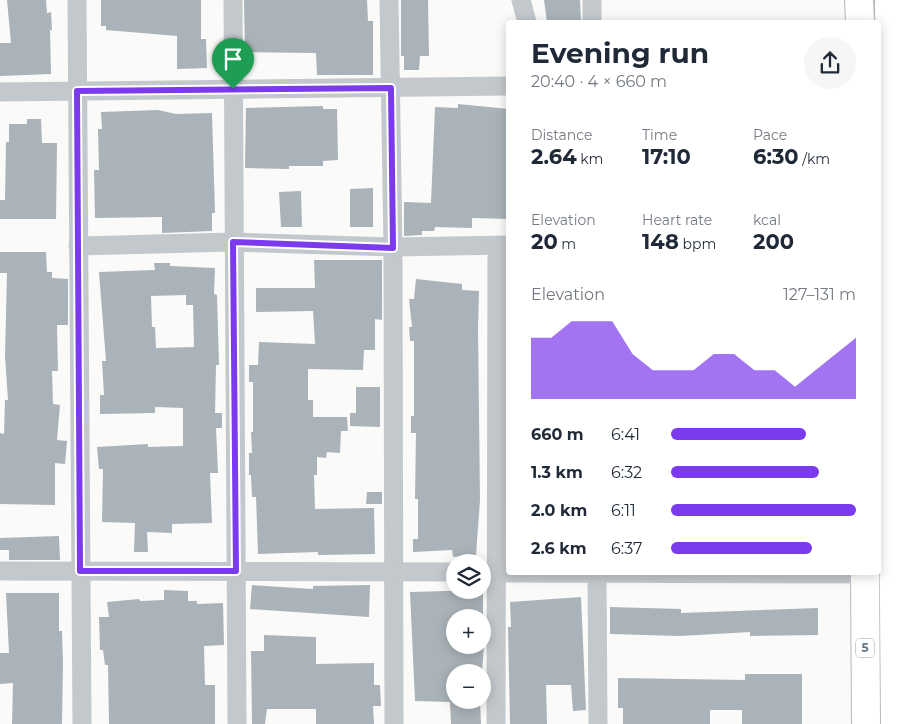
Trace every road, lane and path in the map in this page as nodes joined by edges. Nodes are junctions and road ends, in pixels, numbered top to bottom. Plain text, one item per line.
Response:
1 (77, 0) edge
2 (233, 0) edge
3 (389, 0) edge
4 (520, 0) edge
5 (592, 0) edge
6 (859, 0) edge
7 (889, 0) edge
8 (526, 20) edge
9 (592, 20) edge
10 (860, 20) edge
11 (884, 81) edge
12 (506, 86) edge
13 (391, 88) junction
14 (233, 89) junction
15 (77, 91) junction
16 (0, 92) edge
17 (233, 242) junction
18 (78, 246) junction
19 (503, 246) edge
20 (393, 248) junction
21 (490, 554) edge
22 (0, 571) edge
23 (80, 571) junction
24 (236, 571) junction
25 (392, 572) junction
26 (446, 572) edge
27 (491, 573) edge
28 (506, 573) edge
29 (881, 574) edge
30 (894, 574) junction
31 (597, 575) edge
32 (865, 575) edge
33 (490, 599) edge
34 (82, 724) edge
35 (237, 724) edge
36 (394, 724) edge
37 (496, 724) edge
38 (598, 724) edge
39 (866, 724) edge
40 (896, 724) edge

1 - 15 street
2 - 14 street
3 - 13 street
4 - 8 street
5 - 9 street
6 - 10 highway
7 - 11 highway
11 - 30 highway
12 - 13 street
13 - 14 street
13 - 20 street
14 - 15 street
14 - 17 street
15 - 16 street
15 - 18 street
17 - 18 street
17 - 20 street
17 - 24 street
18 - 23 street
19 - 20 street
19 - 21 street
20 - 25 street
22 - 23 street
23 - 24 street
23 - 34 street
24 - 25 street
24 - 35 street
25 - 26 street
25 - 36 street
27 - 28 street
29 - 30 street
30 - 40 highway
31 - 38 street
32 - 39 highway, 5
33 - 37 street

